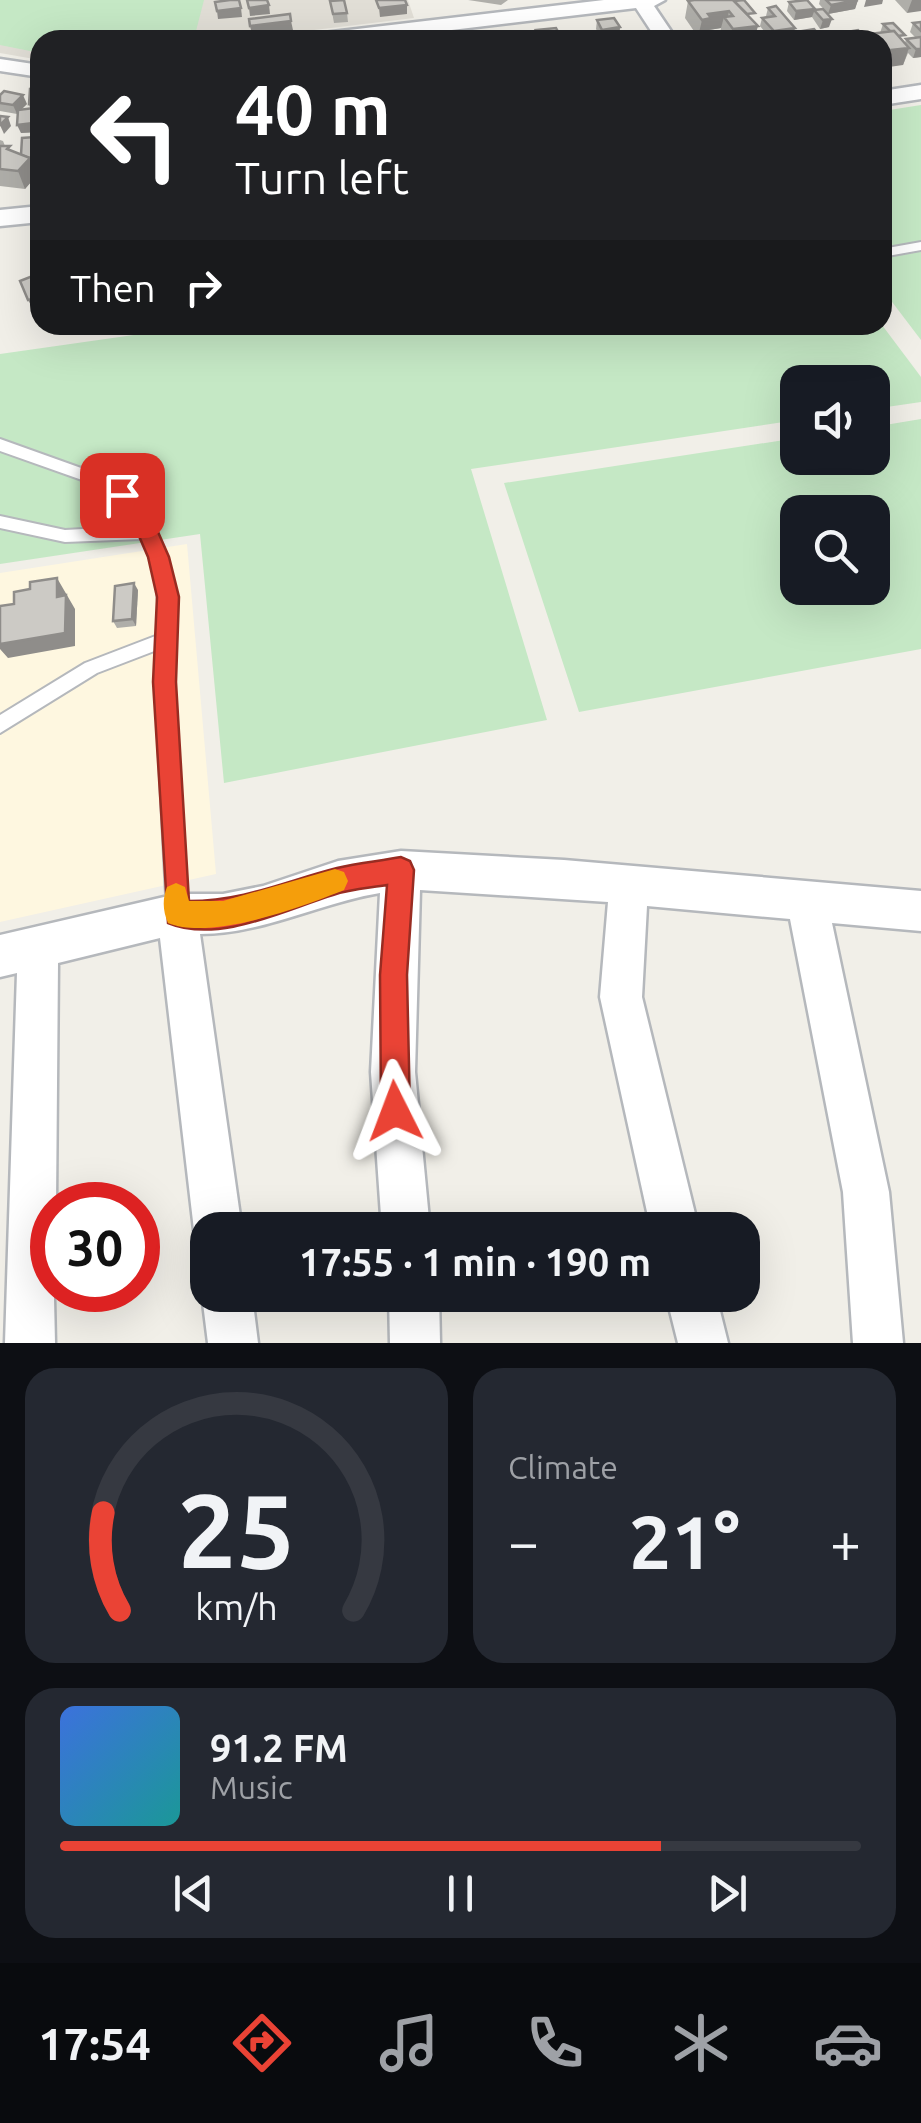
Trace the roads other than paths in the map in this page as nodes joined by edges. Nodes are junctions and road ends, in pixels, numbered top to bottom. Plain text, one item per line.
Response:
1 (432, 0) edge
2 (645, 1) edge
3 (442, 24) junction
4 (394, 30) edge
5 (661, 30) edge
6 (0, 65) edge
7 (30, 70) edge
8 (921, 92) edge
9 (892, 96) edge
10 (30, 215) edge
11 (0, 218) edge
12 (921, 246) edge
13 (892, 251) edge
14 (0, 445) edge
15 (0, 522) edge
16 (147, 532) junction
17 (166, 639) junction
18 (0, 725) edge
19 (401, 870) junction
20 (630, 885) junction
21 (808, 901) junction
22 (921, 912) edge
23 (177, 914) junction
24 (19, 951) edge
25 (216, 1212) edge
26 (404, 1212) edge
27 (671, 1212) edge
28 (229, 1312) edge
29 (414, 1312) edge
30 (695, 1312) edge
31 (30, 1343) edge
32 (233, 1343) edge
33 (415, 1343) edge
34 (702, 1343) edge
35 (878, 1343) edge

1 - 3 street
2 - 3 street
2 - 5 street
3 - 4 street
6 - 7 street
8 - 9 street
10 - 11 street
12 - 13 lane
14 - 16 lane
15 - 16 lane
16 - 17 lane
17 - 18 lane
17 - 23 lane
19 - 20 street
19 - 23 street
19 - 26 street
20 - 21 street
20 - 27 street
21 - 22 street
21 - 35 street
23 - 24 street
23 - 25 street
24 - 31 street
28 - 32 street
29 - 33 street
30 - 34 street

